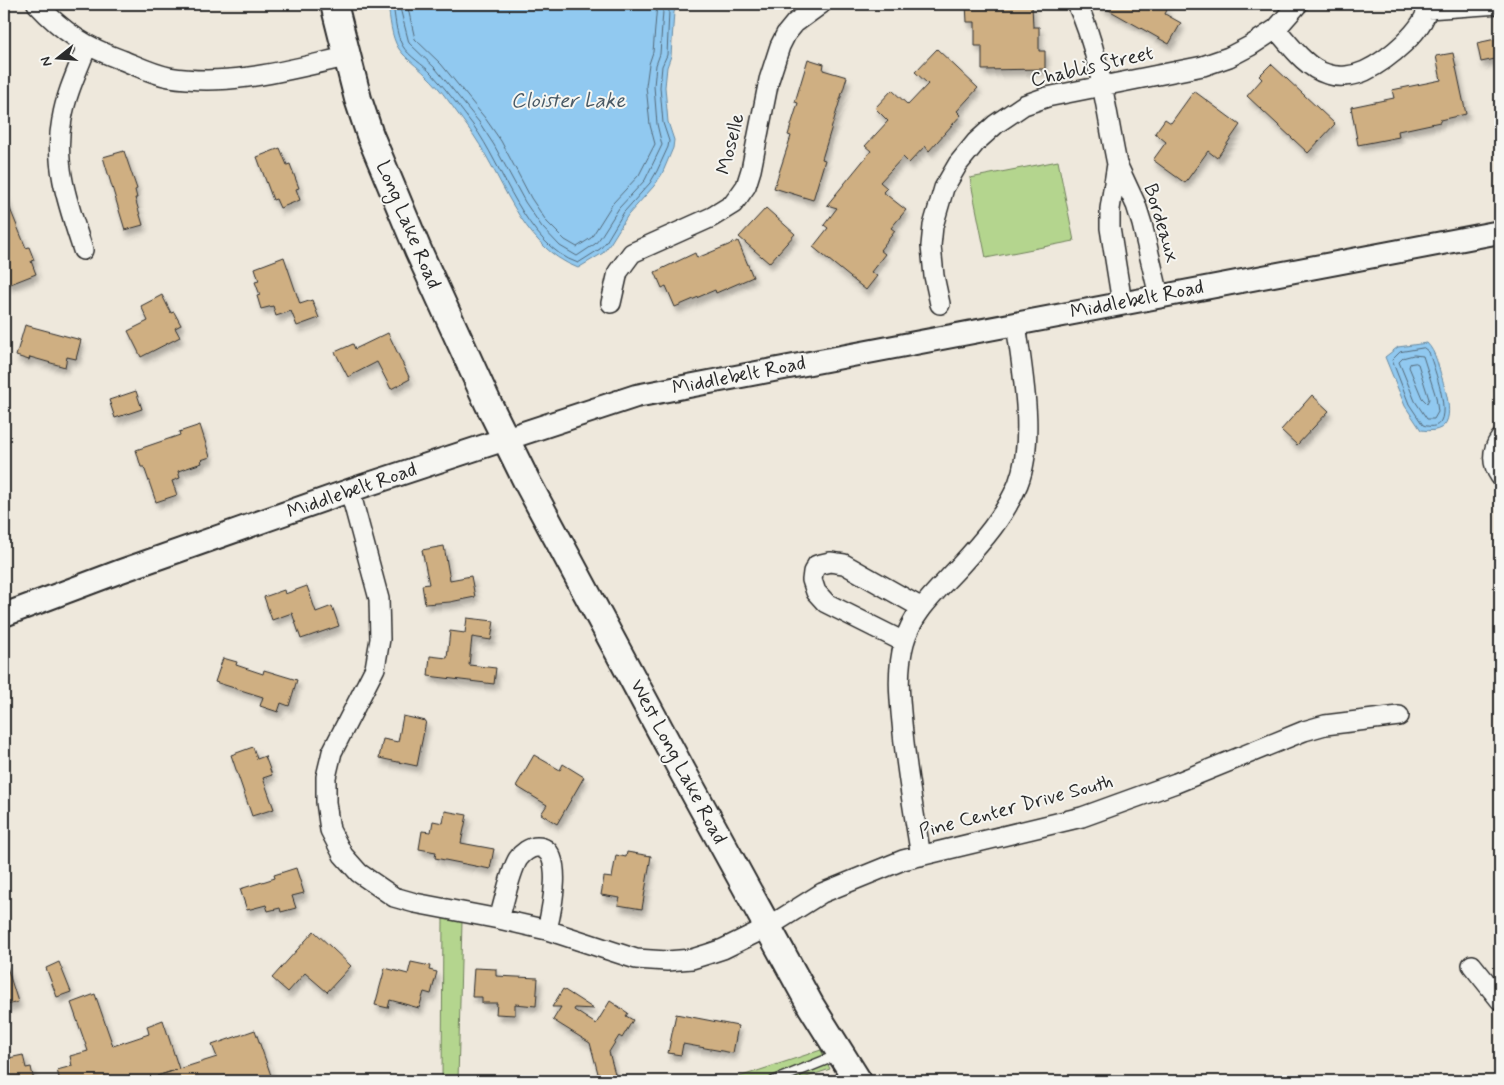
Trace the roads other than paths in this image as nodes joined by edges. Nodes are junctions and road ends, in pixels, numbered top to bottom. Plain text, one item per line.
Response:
1 (37, 4) edge
2 (334, 4) edge
3 (821, 4) edge
4 (1077, 4) edge
5 (1298, 4) edge
6 (1499, 4) edge
7 (1428, 6) edge
8 (1276, 30) junction
9 (87, 46) junction
10 (346, 57) junction
11 (1101, 86) junction
12 (1116, 164) junction
13 (1500, 232) edge
14 (83, 250) dead end
15 (1159, 296) junction
16 (1122, 302) junction
17 (611, 303) dead end
18 (940, 304) dead end
19 (1016, 323) junction
20 (1500, 438) edge
21 (506, 439) junction
22 (1500, 476) edge
23 (350, 491) junction
24 (922, 608) junction
25 (4, 615) edge
26 (904, 642) junction
27 (1399, 716) dead end
28 (921, 856) junction
29 (499, 918) junction
30 (768, 927) junction
31 (547, 930) junction
32 (1472, 965) dead end
33 (1500, 1000) edge
34 (841, 1054) junction
35 (774, 1081) edge
36 (858, 1081) edge

1 - 9 street
2 - 10 main road, Long Lake Road
3 - 17 street, Moselle
4 - 11 street, Bordeaux
5 - 8 street, Chablis Street
6 - 7 street
7 - 8 street
8 - 11 street, Chablis Street
9 - 10 street
9 - 14 street
10 - 21 main road, Long Lake Road
11 - 12 street, Bordeaux
11 - 18 street, Chablis Street
12 - 15 street, Bordeaux
12 - 16 street, Bordeaux
13 - 15 street, Middlebelt Road
15 - 16 street, Middlebelt Road
16 - 19 street, Middlebelt Road
19 - 21 street, Middlebelt Road
19 - 24 street
20 - 22 street
21 - 23 street, Middlebelt Road
21 - 30 main road, West Long Lake Road
23 - 25 street, Middlebelt Road
23 - 29 street, Pine Center Drive South
24 - 26 street
24 - 26 street
26 - 28 street
27 - 28 street, Pine Center Drive South
28 - 30 street, Pine Center Drive South
29 - 31 street, Pine Center Drive South
29 - 31 street
30 - 31 street, Pine Center Drive South
30 - 34 main road, West Long Lake Road
32 - 33 street
34 - 35 lane
34 - 36 main road, West Long Lake Road

